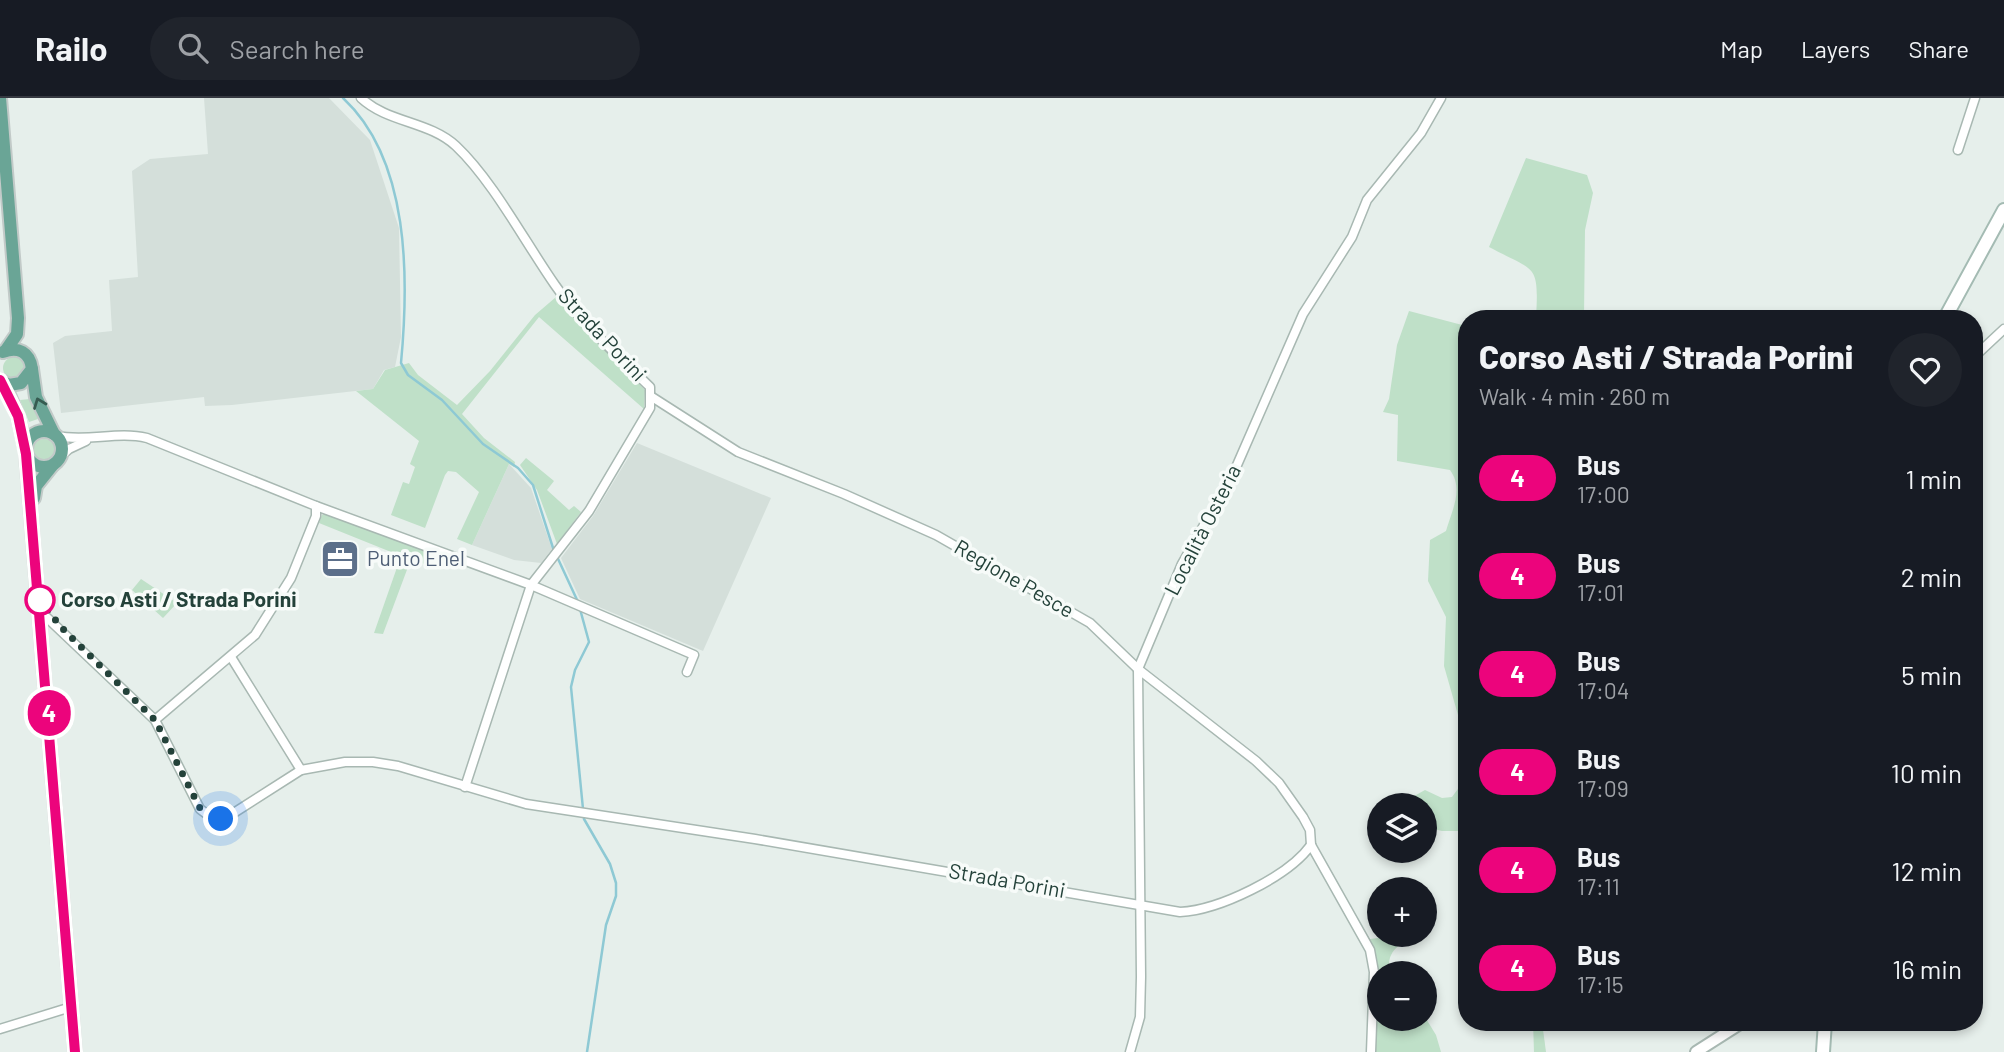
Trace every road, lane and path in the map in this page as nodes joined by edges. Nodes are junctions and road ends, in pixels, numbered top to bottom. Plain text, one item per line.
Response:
1 (0, 98) edge
2 (361, 98) edge
3 (1441, 98) edge
4 (1975, 98) edge
5 (1958, 150) dead end
6 (2004, 210) edge
7 (1949, 310) edge
8 (18, 318) junction
9 (2004, 329) edge
10 (2004, 335) edge
11 (1993, 340) junction
12 (1983, 349) edge
13 (2, 353) edge
14 (30, 363) junction
15 (2, 381) edge
16 (652, 397) junction
17 (55, 435) junction
18 (89, 440) junction
19 (26, 451) junction
20 (56, 461) junction
21 (316, 506) junction
22 (32, 513) junction
23 (531, 585) junction
24 (41, 612) junction
25 (231, 657) junction
26 (1138, 669) junction
27 (687, 672) dead end
28 (155, 720) junction
29 (301, 770) junction
30 (465, 787) junction
31 (1311, 845) junction
32 (1139, 903) junction
33 (71, 1007) junction
34 (0, 1029) edge
35 (1729, 1031) edge
36 (1824, 1031) edge
37 (75, 1052) edge
38 (1130, 1052) edge
39 (1371, 1052) edge
40 (1696, 1052) edge
41 (1823, 1052) edge

1 - 8 main road
2 - 16 street, Strada Porini
3 - 26 street, Località Osteria
4 - 5 street
6 - 7 main road
8 - 13 main road
8 - 14 main road
9 - 11 street
10 - 11 street
11 - 12 street
13 - 14 main road
14 - 15 main road
17 -> 14 main road
15 - 19 main road
16 - 23 street, Strada Porini
16 - 26 street, Regione Pesce
17 - 18 street
17 - 19 main road
17 - 20 main road
18 - 20 street
18 - 21 street
19 - 20 main road
19 - 22 main road
20 - 22 main road
21 - 23 street
21 - 25 street
22 - 24 main road
23 - 27 street
23 - 30 street, Strada Porini
24 - 28 street, Strada Porini
24 - 33 main road
25 - 28 street
25 - 29 street
26 - 31 street, Regione Pesce
26 - 32 street, Località Osteria
28 - 29 street, Strada Porini
29 - 30 street, Strada Porini
30 - 32 street, Strada Porini
31 - 32 street, Strada Porini
31 - 39 street
32 - 38 street, Località Osteria
33 - 34 street
33 - 37 main road
35 - 40 street
36 - 41 main road

